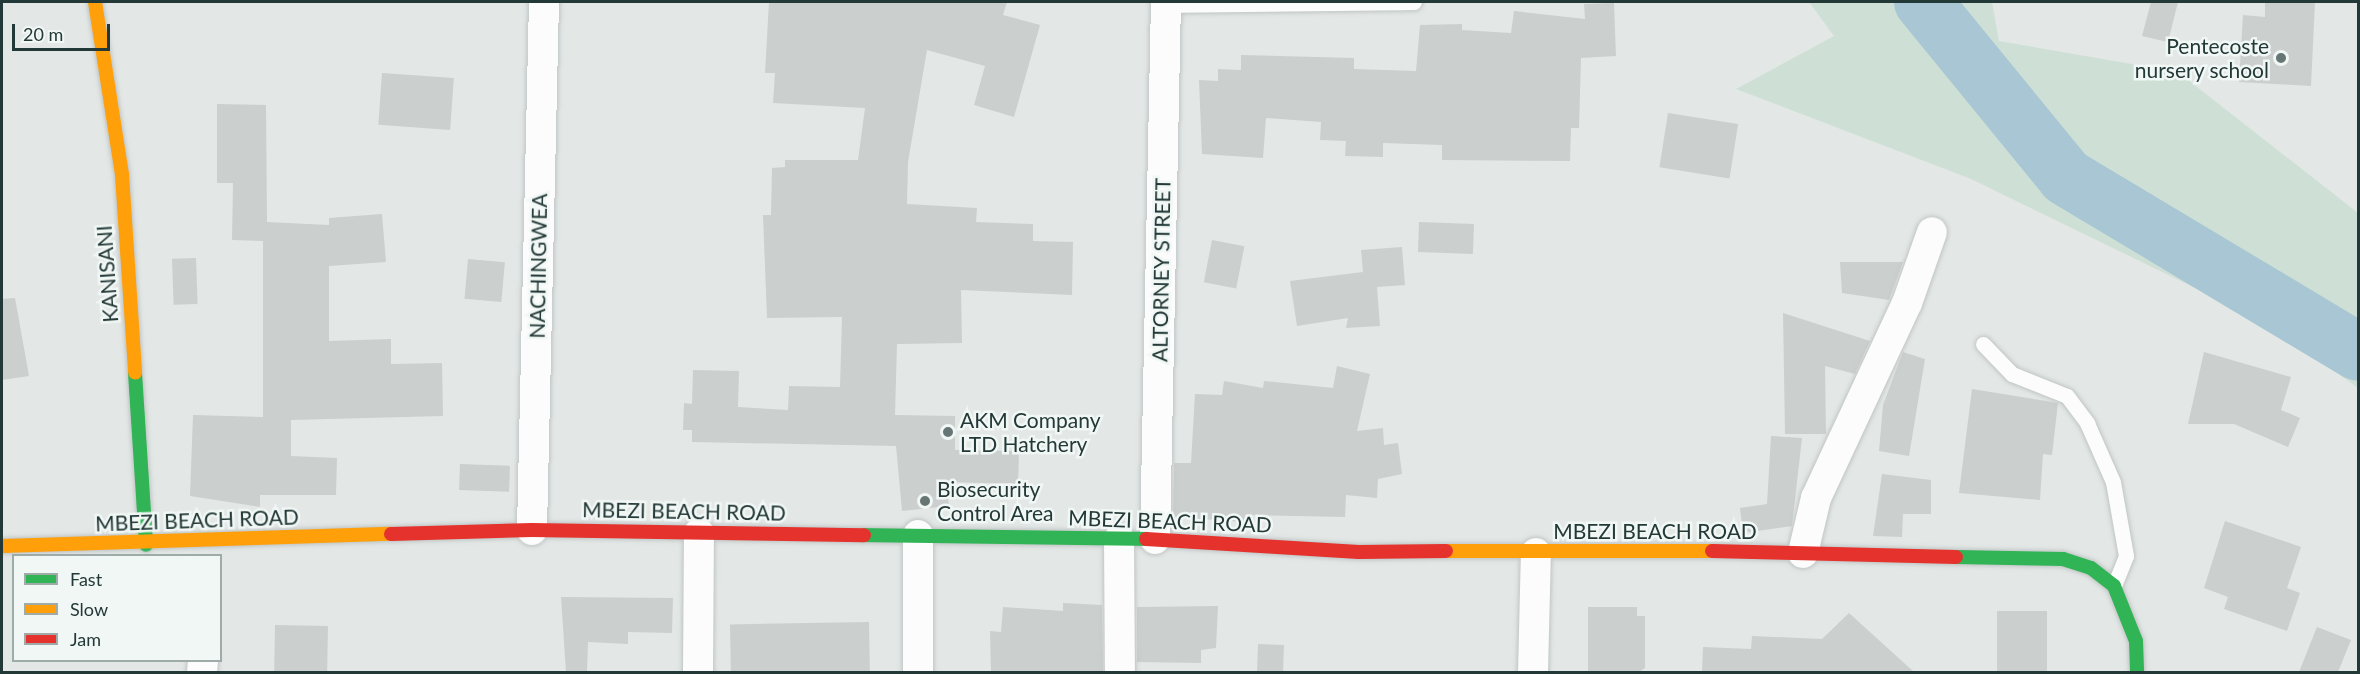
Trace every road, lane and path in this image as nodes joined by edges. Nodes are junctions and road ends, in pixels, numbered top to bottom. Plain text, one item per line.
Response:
1 (95, 2) edge
2 (544, 2) edge
3 (1414, 2) edge
4 (1166, 3) edge
5 (1932, 232) dead end
6 (1983, 344) dead end
7 (532, 530) junction
8 (699, 533) junction
9 (918, 535) junction
10 (1155, 538) junction
11 (1119, 539) junction
12 (146, 545) junction
13 (2, 546) edge
14 (193, 548) edge
15 (1536, 553) junction
16 (1803, 553) junction
17 (2114, 586) junction
18 (698, 672) edge
19 (918, 672) edge
20 (1119, 672) edge
21 (1533, 672) edge
22 (2137, 672) edge

1 - 12 street, KANISANI
2 - 7 street, NACHINGWEA
3 - 4 lane
4 - 10 street, ALTORNEY STREET
5 - 16 street
6 - 17 lane
7 - 8 street, MBEZI BEACH ROAD
7 - 14 street, MBEZI BEACH ROAD
8 - 9 street, MBEZI BEACH ROAD
8 - 18 street
9 - 11 street, MBEZI BEACH ROAD
9 - 19 street
10 - 11 street, MBEZI BEACH ROAD
10 - 15 street, MBEZI BEACH ROAD
11 - 20 street
12 - 13 street, MBEZI BEACH ROAD
12 - 14 street, MBEZI BEACH ROAD
15 - 16 street, MBEZI BEACH ROAD
15 - 21 street
16 - 17 street, MBEZI BEACH ROAD
17 - 22 street

